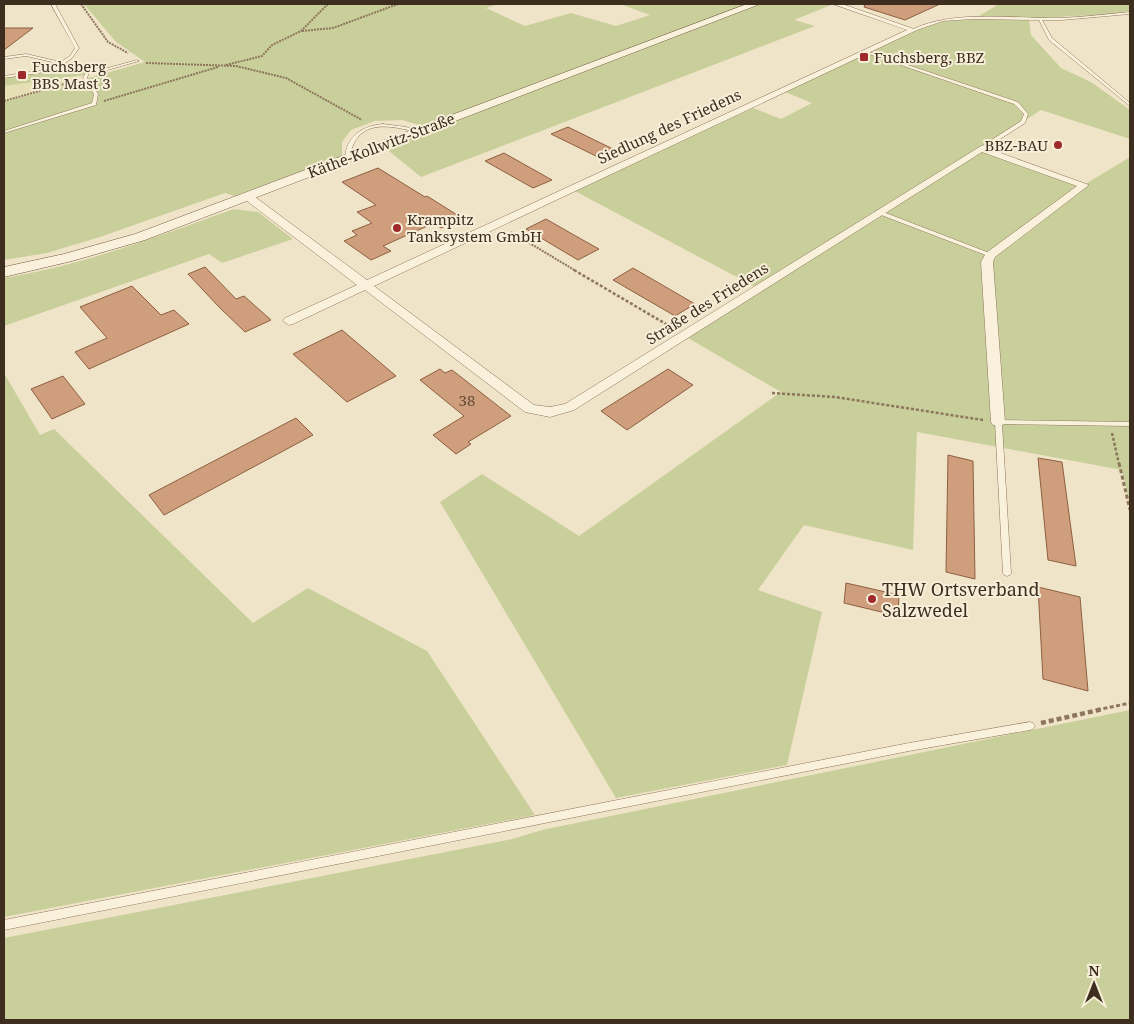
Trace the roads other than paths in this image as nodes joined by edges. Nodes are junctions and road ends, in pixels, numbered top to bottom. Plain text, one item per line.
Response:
1 (53, 4) edge
2 (754, 4) edge
3 (836, 4) edge
4 (1130, 13) edge
5 (1040, 19) junction
6 (913, 30) junction
7 (867, 52) junction
8 (4, 58) edge
9 (137, 61) road end
10 (62, 63) junction
11 (76, 66) junction
12 (89, 70) junction
13 (4, 77) edge
14 (1130, 106) edge
15 (417, 131) junction
16 (4, 132) edge
17 (980, 149) junction
18 (347, 158) junction
19 (247, 196) junction
20 (878, 212) junction
21 (990, 255) junction
22 (4, 272) edge
23 (364, 285) junction
24 (289, 321) dead end
25 (998, 422) junction
26 (1130, 424) edge
27 (1007, 573) dead end
28 (1030, 726) road end
29 (4, 925) edge

1 - 10 lane
2 - 15 main road, Käthe-Kollwitz-Straße
3 - 6 street
4 - 5 lane
5 - 6 lane
5 - 14 lane
6 - 7 street, Siedlung des Friedens
7 - 17 lane
7 - 23 street, Siedlung des Friedens
8 - 10 lane
9 - 12 lane
10 - 11 lane
11 - 12 lane
11 - 13 lane
12 - 16 lane
15 - 18 main road, Käthe-Kollwitz-Straße
15 - 18 lane
17 - 20 street, Straße des Friedens
17 - 21 street
18 - 19 main road, Käthe-Kollwitz-Straße
19 - 22 main road, Käthe-Kollwitz-Straße
19 - 23 street
20 - 21 lane
20 - 23 street, Straße des Friedens
21 - 25 street
23 - 24 street, Siedlung des Friedens
25 - 26 lane
25 - 27 lane
28 - 29 lane

